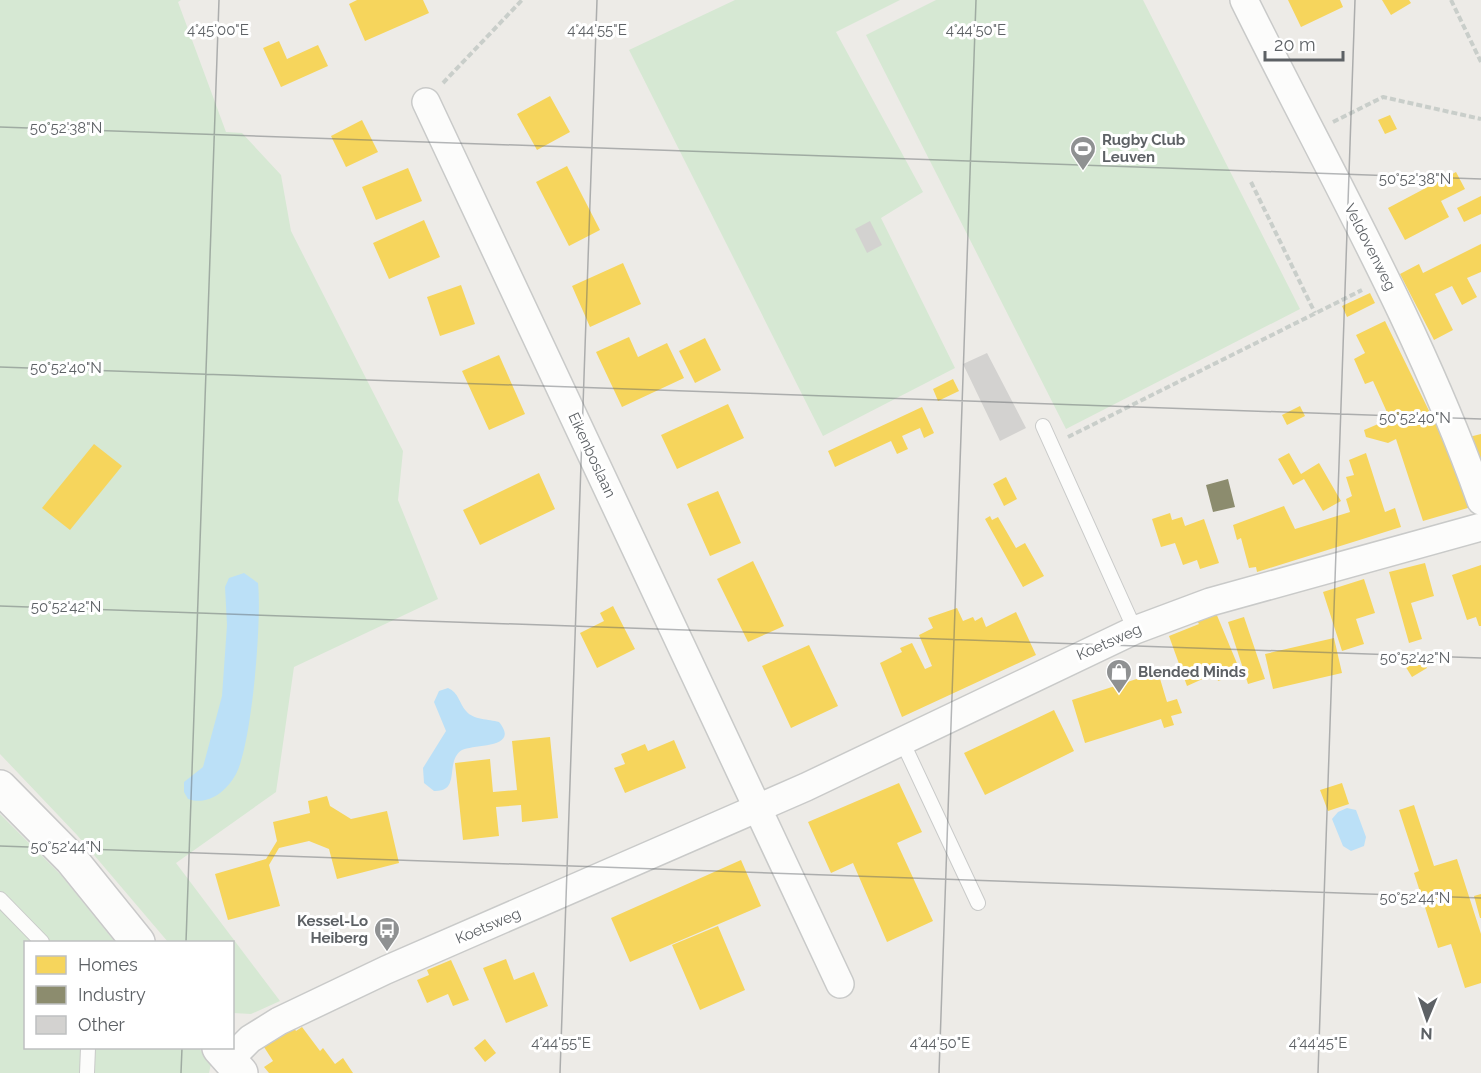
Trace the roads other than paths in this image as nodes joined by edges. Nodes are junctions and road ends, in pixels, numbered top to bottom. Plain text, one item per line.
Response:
1 (1244, 0) edge
2 (426, 102) road end
3 (1043, 426) dead end
4 (1481, 501) edge
5 (1481, 527) edge
6 (1136, 630) junction
7 (902, 741) junction
8 (0, 787) edge
9 (756, 809) junction
10 (0, 899) edge
11 (978, 903) dead end
12 (41, 941) edge
13 (137, 941) edge
14 (840, 984) dead end
15 (88, 1049) edge
16 (230, 1060) edge
17 (87, 1073) edge

1 - 4 street, Veldovenweg
2 - 9 street, Eikenboslaan
3 - 6 lane
5 - 6 street, Koetsweg
6 - 7 street, Koetsweg
7 - 9 street, Koetsweg
7 - 11 lane
8 - 13 street
9 - 14 street
9 - 16 street, Koetsweg
10 - 12 lane
15 - 17 lane

